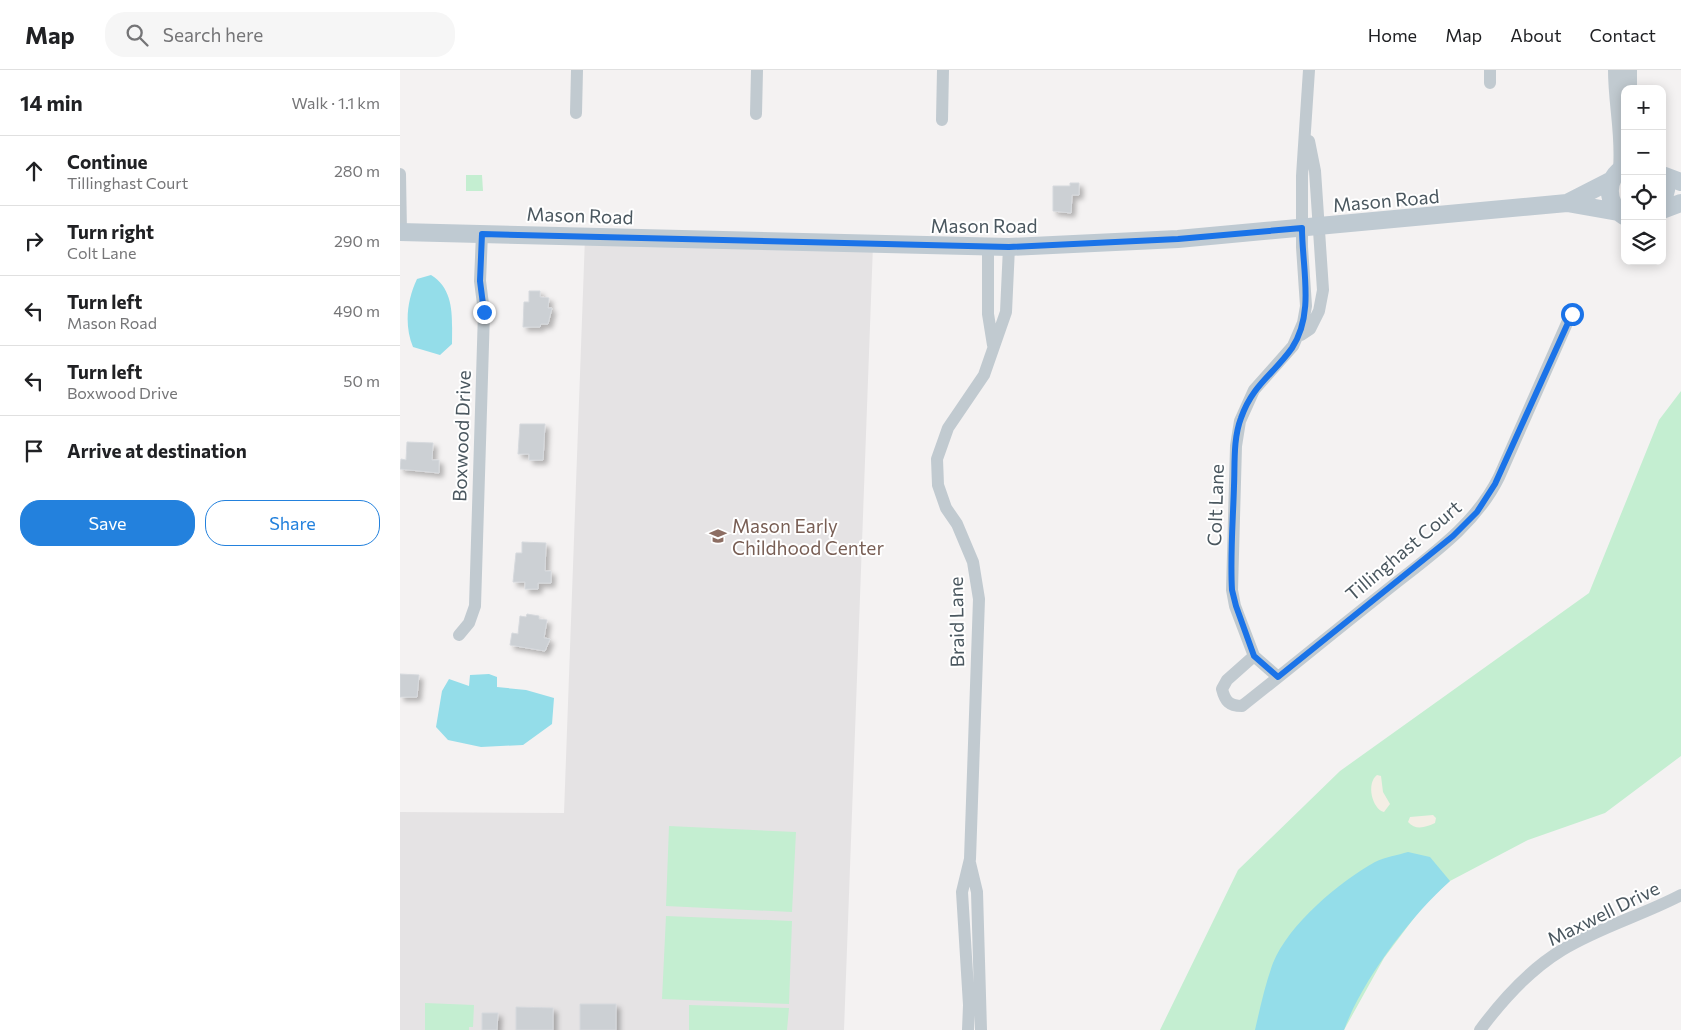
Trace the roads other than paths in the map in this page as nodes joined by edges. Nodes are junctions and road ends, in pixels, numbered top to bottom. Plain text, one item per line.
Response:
1 (577, 70) edge
2 (758, 70) edge
3 (943, 70) edge
4 (1309, 70) edge
5 (1490, 70) edge
6 (1616, 70) edge
7 (1629, 70) edge
8 (1490, 83) dead end
9 (1629, 85) edge
10 (576, 113) dead end
11 (756, 114) dead end
12 (942, 120) dead end
13 (1306, 129) junction
14 (1619, 172) edge
15 (400, 174) edge
16 (1666, 178) edge
17 (1681, 182) edge
18 (1567, 203) junction
19 (1681, 203) edge
20 (1666, 209) edge
21 (1621, 213) edge
22 (1621, 214) edge
23 (1319, 227) junction
24 (1302, 228) junction
25 (400, 232) edge
26 (482, 234) junction
27 (988, 247) junction
28 (1009, 247) junction
29 (1572, 314) dead end
30 (1297, 338) junction
31 (993, 347) junction
32 (459, 635) dead end
33 (1254, 656) junction
34 (1278, 677) junction
35 (970, 859) junction
36 (1680, 896) edge
37 (968, 1030) edge
38 (981, 1030) edge
39 (1480, 1030) edge

1 - 10 street
2 - 11 street
3 - 12 street
4 - 13 street
5 - 8 street
6 - 14 street
7 - 9 street
13 - 23 street, Colt Lane
13 - 24 street, Colt Lane
14 - 18 main road, Mason Road
14 - 21 main road
15 - 25 street
16 - 17 main road
18 - 22 main road, Mason Road
18 - 23 main road, Mason Road
19 - 20 main road
23 - 24 main road, Mason Road
23 - 30 street, Colt Lane
24 - 28 main road, Mason Road
24 - 30 street, Colt Lane
25 - 26 main road, Mason Road
26 - 27 main road, Mason Road
26 - 32 street, Boxwood Drive
27 - 28 main road, Mason Road
27 - 31 street, Braid Lane
28 - 31 street, Braid Lane
29 - 34 street, Tillinghast Court
30 - 33 street, Colt Lane
31 - 35 street, Braid Lane
33 - 34 street, Colt Lane
33 - 34 street, Tillinghast Court
35 - 37 street, Braid Lane
35 - 38 street, Braid Lane
36 - 39 street, Maxwell Drive

